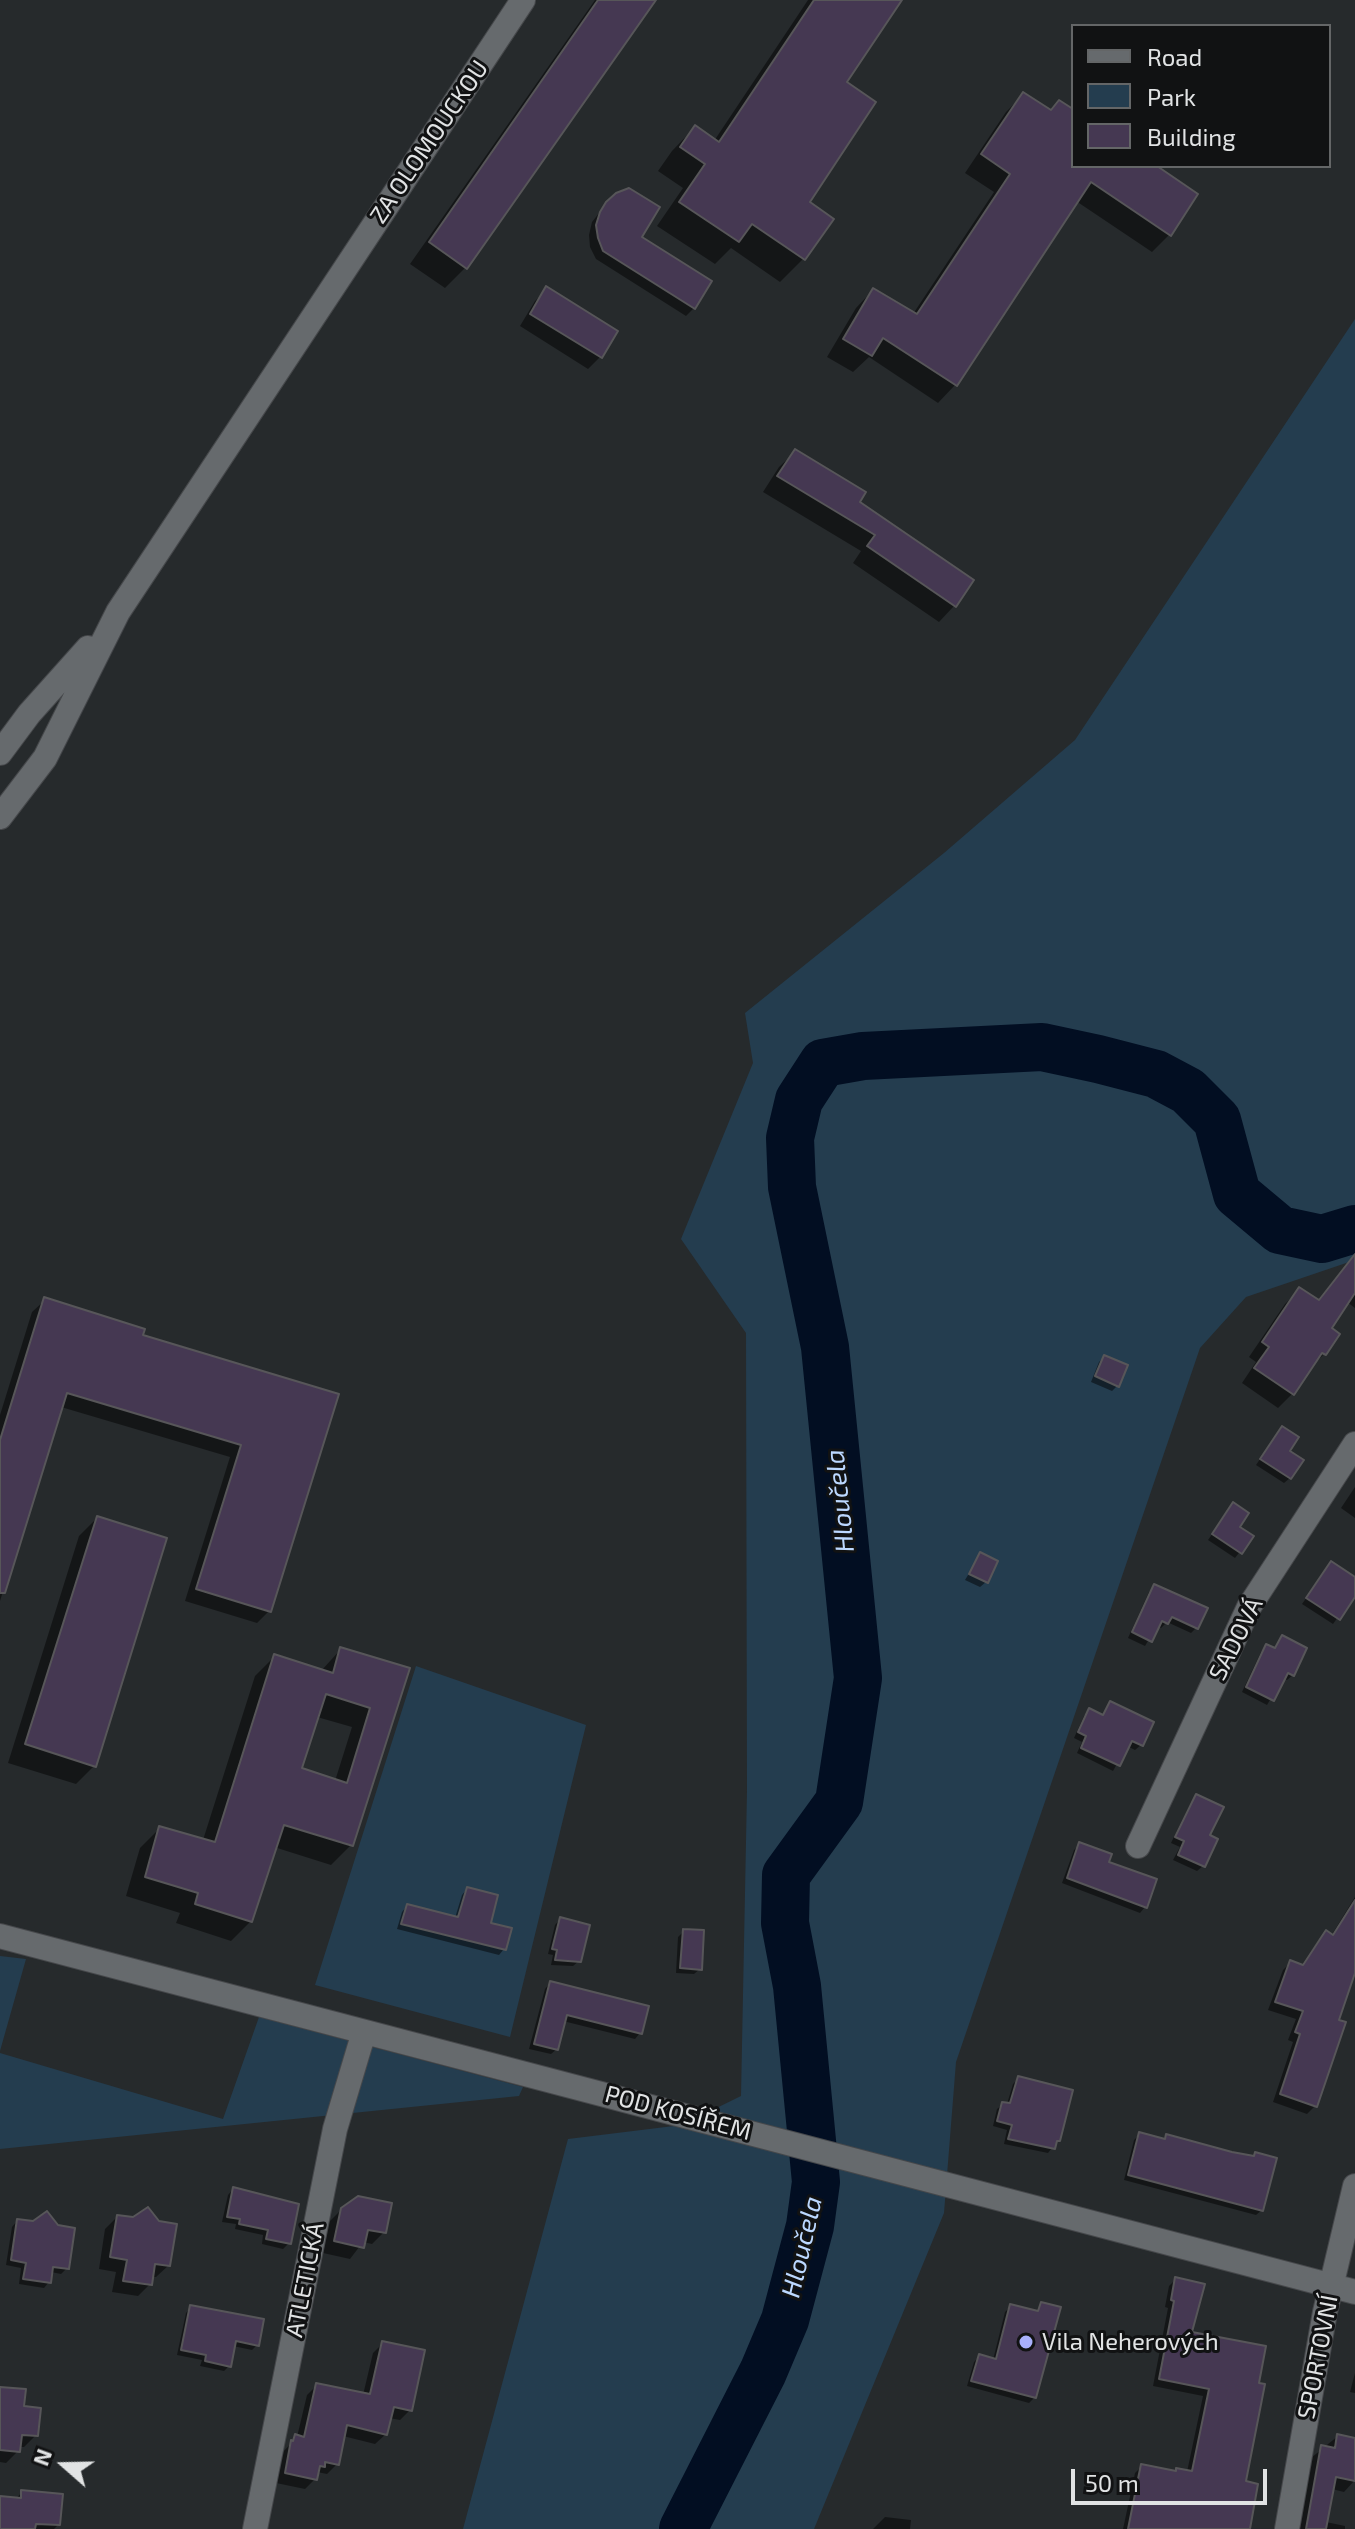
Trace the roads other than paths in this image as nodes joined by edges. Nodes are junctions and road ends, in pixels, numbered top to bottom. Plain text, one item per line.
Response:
1 (523, 0) edge
2 (118, 612) junction
3 (0, 753) edge
4 (0, 817) edge
5 (1355, 1444) edge
6 (1138, 1846) dead end
7 (0, 1936) edge
8 (364, 2032) junction
9 (1355, 2186) edge
10 (1331, 2286) junction
11 (1355, 2292) edge
12 (255, 2529) edge
13 (1287, 2529) edge

1 - 2 street, ZA OLOMOUCKOU
2 - 3 street
2 - 4 street
5 - 6 street, SADOVÁ
7 - 8 street, POD KOSÍŘEM
8 - 10 street, POD KOSÍŘEM
8 - 12 street, ATLETICKÁ
9 - 10 street, SPORTOVNÍ
10 - 11 street, POD KOSÍŘEM
10 - 13 street, SPORTOVNÍ

